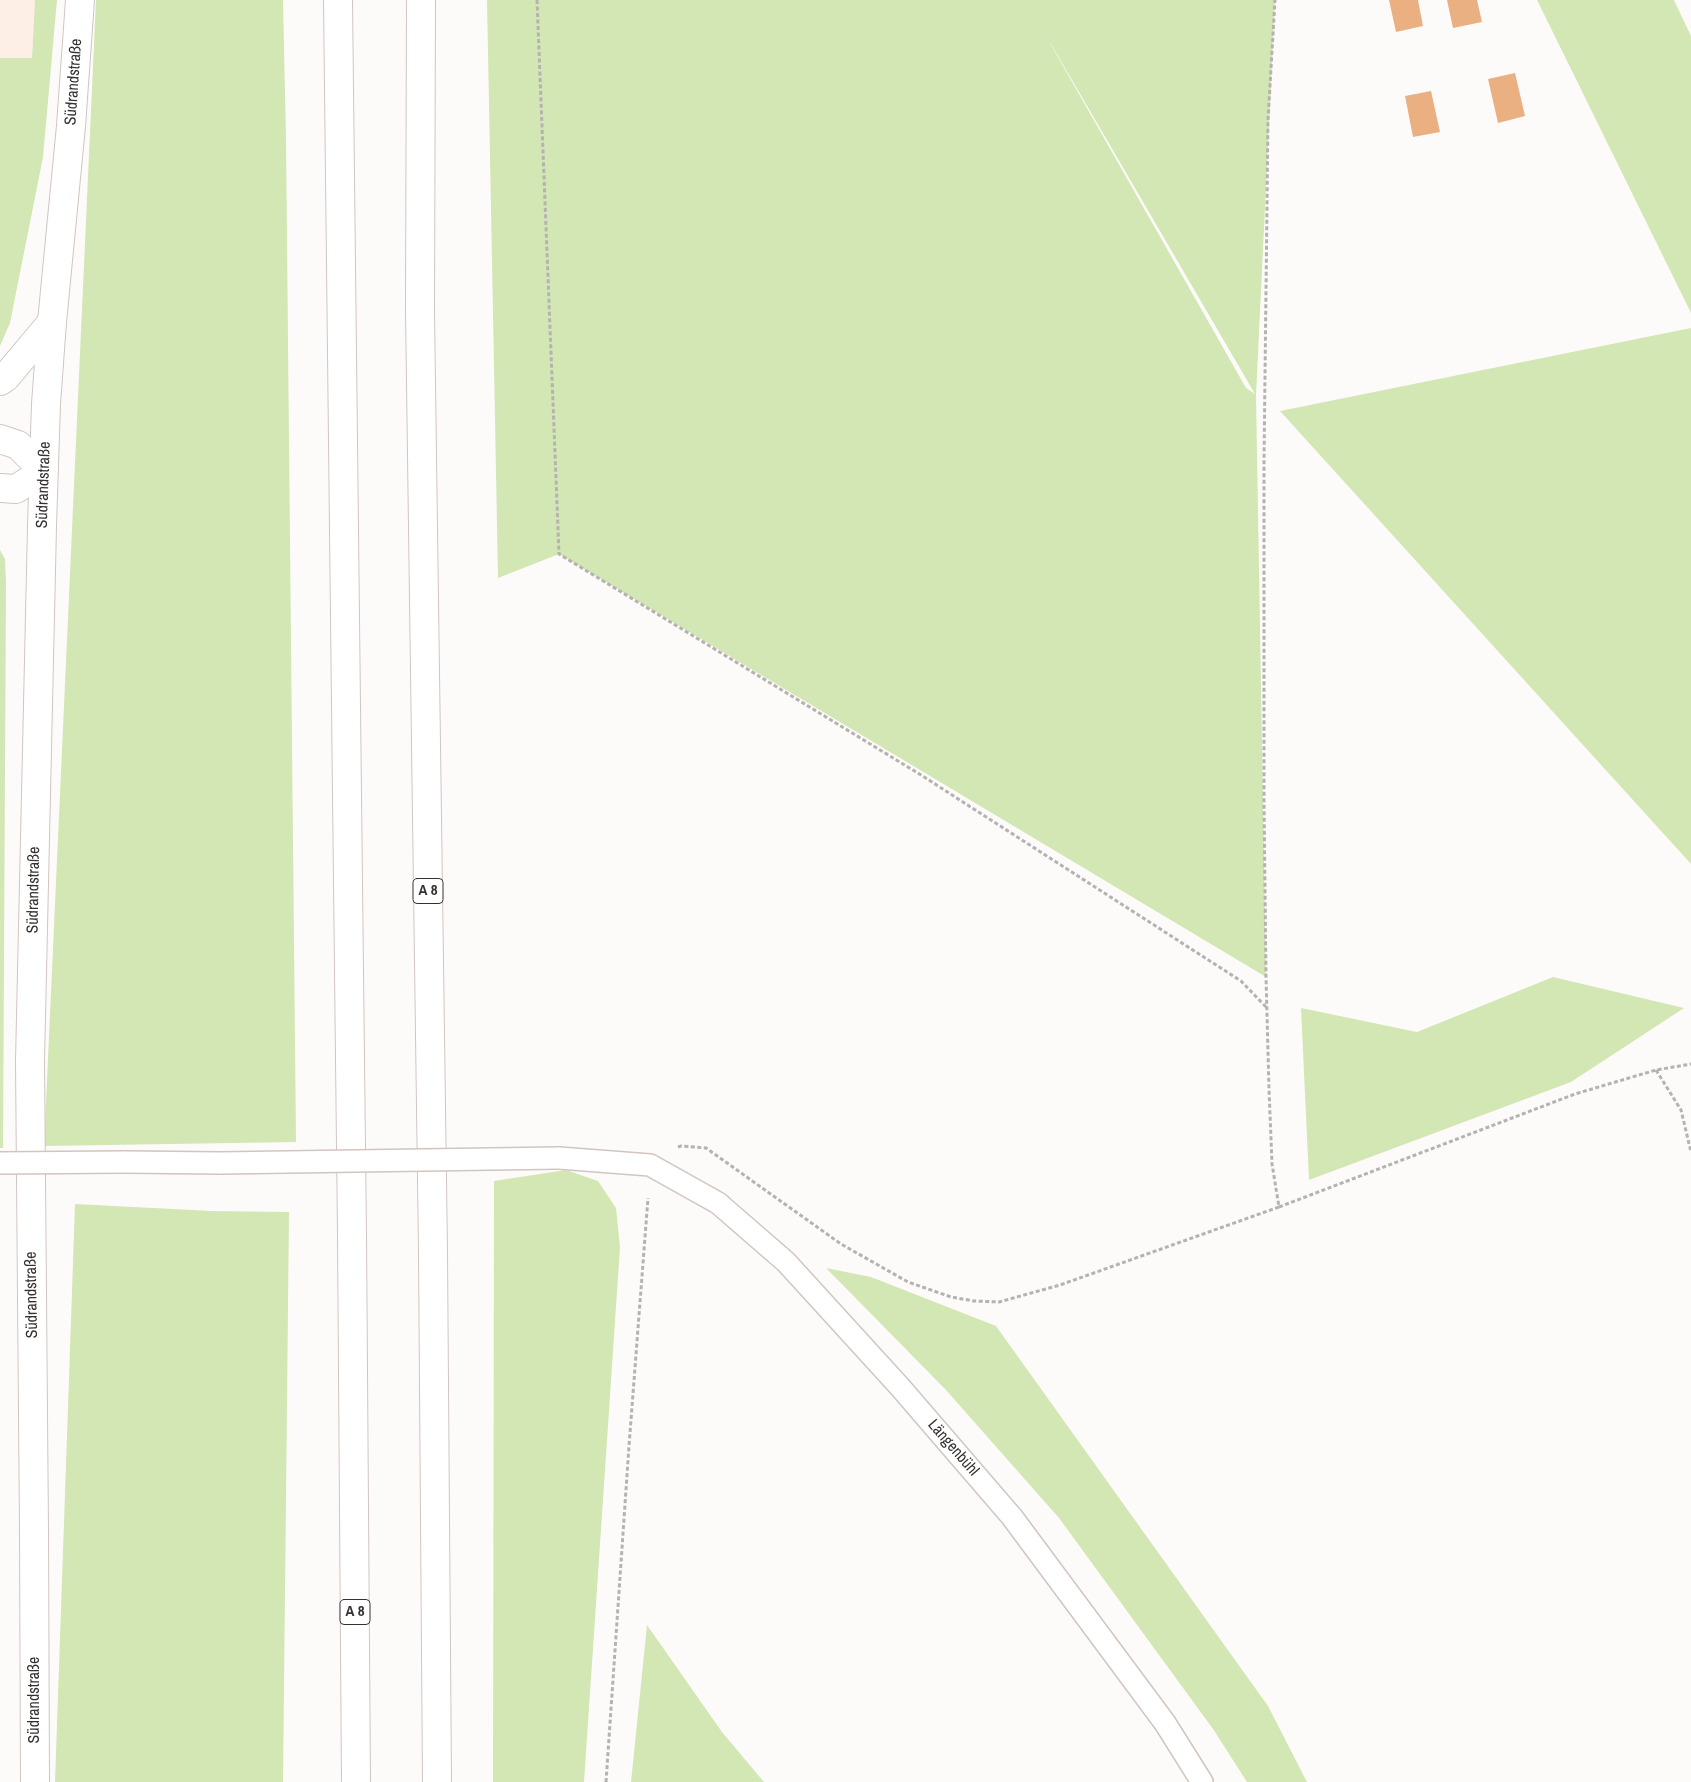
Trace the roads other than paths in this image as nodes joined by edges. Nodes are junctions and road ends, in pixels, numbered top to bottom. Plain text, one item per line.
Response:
1 (80, 0) edge
2 (338, 0) edge
3 (421, 0) edge
4 (52, 322) junction
5 (0, 381) edge
6 (0, 439) edge
7 (44, 472) junction
8 (0, 488) edge
9 (0, 1163) edge
10 (35, 1782) edge
11 (356, 1782) edge
12 (438, 1782) edge
13 (1202, 1782) edge

1 - 4 main road, Südrandstraße
2 - 11 main road, A 8
3 - 12 main road, A 8
4 - 5 main road
4 - 7 main road, Südrandstraße
6 - 7 main road
7 - 8 main road
7 - 10 main road, Südrandstraße
9 - 13 lane, Längenbühl, bridge

